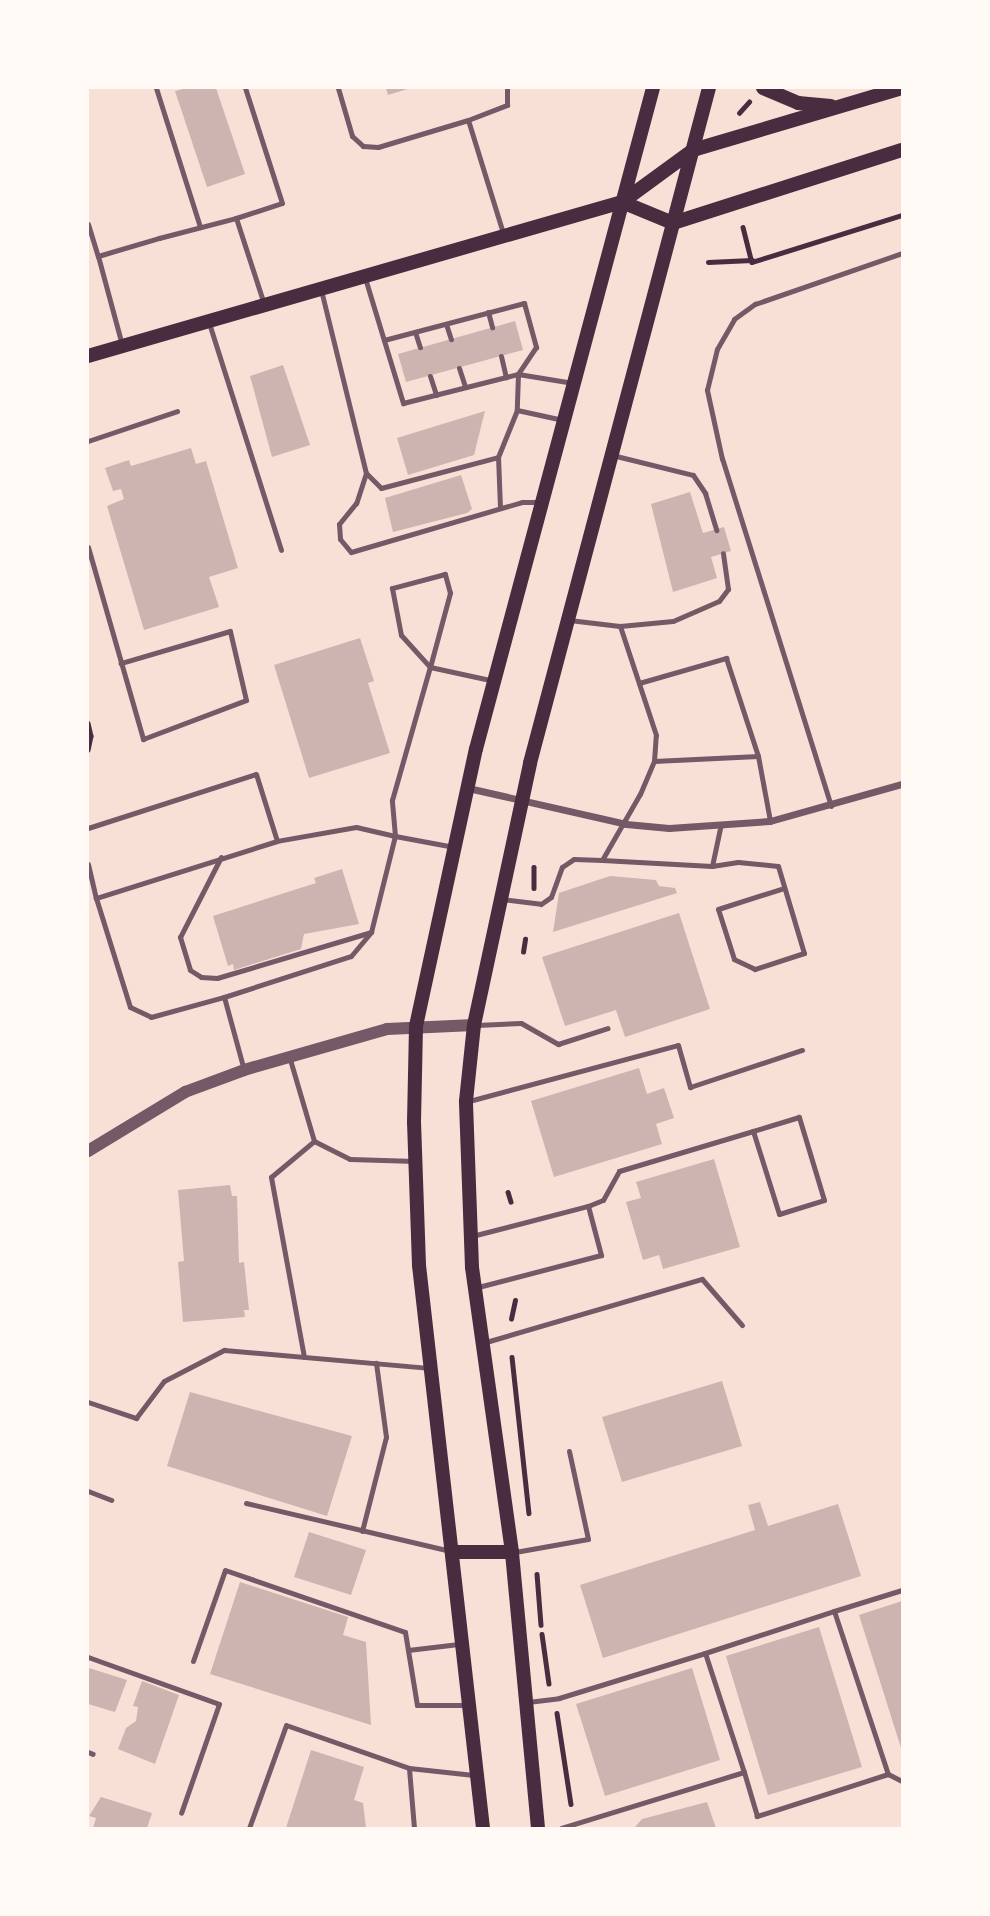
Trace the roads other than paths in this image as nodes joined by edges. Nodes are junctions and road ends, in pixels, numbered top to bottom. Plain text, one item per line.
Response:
1 (156, 88) edge
2 (245, 88) edge
3 (338, 88) edge
4 (507, 88) edge
5 (653, 88) edge
6 (709, 88) edge
7 (763, 88) edge
8 (902, 88) edge
9 (840, 106) junction
10 (468, 120) junction
11 (693, 150) junction
12 (902, 150) edge
13 (622, 202) junction
14 (236, 218) junction
15 (673, 223) junction
16 (88, 224) edge
17 (200, 227) junction
18 (503, 233) junction
19 (902, 253) edge
20 (98, 256) junction
21 (364, 274) junction
22 (320, 287) junction
23 (264, 304) junction
24 (488, 312) junction
25 (208, 320) junction
26 (446, 324) junction
27 (492, 327) dead end
28 (415, 332) junction
29 (451, 339) dead end
30 (384, 340) junction
31 (122, 345) junction
32 (421, 347) dead end
33 (88, 356) edge
34 (500, 356) dead end
35 (459, 368) dead end
36 (518, 374) junction
37 (430, 376) dead end
38 (506, 377) junction
39 (576, 384) junction
40 (465, 387) junction
41 (436, 395) junction
42 (517, 410) junction
43 (177, 411) dead end
44 (566, 421) junction
45 (88, 441) edge
46 (612, 455) junction
47 (498, 457) junction
48 (366, 472) junction
49 (544, 501) junction
50 (500, 508) junction
51 (716, 530) dead end
52 (88, 547) edge
53 (281, 550) dead end
54 (723, 553) dead end
55 (568, 620) junction
56 (620, 626) junction
57 (121, 663) junction
58 (430, 667) junction
59 (495, 681) junction
60 (639, 682) junction
61 (758, 756) junction
62 (654, 761) junction
63 (902, 784) edge
64 (468, 788) junction
65 (522, 802) junction
66 (831, 806) junction
67 (770, 821) junction
68 (626, 824) junction
69 (720, 827) junction
70 (88, 828) edge
71 (395, 836) junction
72 (277, 841) junction
73 (454, 847) junction
74 (221, 857) junction
75 (602, 860) junction
76 (88, 864) edge
77 (712, 866) junction
78 (784, 888) junction
79 (96, 898) junction
80 (499, 899) junction
81 (371, 932) junction
82 (224, 997) junction
83 (474, 1025) junction
84 (416, 1026) junction
85 (608, 1028) dead end
86 (802, 1050) dead end
87 (289, 1056) junction
88 (243, 1070) junction
89 (466, 1101) junction
90 (753, 1131) junction
91 (314, 1141) junction
92 (88, 1151) edge
93 (415, 1161) junction
94 (588, 1206) junction
95 (470, 1237) junction
96 (475, 1288) junction
97 (742, 1325) dead end
98 (483, 1343) junction
99 (304, 1357) junction
100 (376, 1363) junction
101 (431, 1368) junction
102 (88, 1402) edge
103 (569, 1451) dead end
104 (88, 1491) edge
105 (111, 1500) dead end
106 (246, 1503) dead end
107 (362, 1531) junction
108 (453, 1552) junction
109 (512, 1552) junction
110 (902, 1590) edge
111 (835, 1611) junction
112 (463, 1644) junction
113 (408, 1650) junction
114 (705, 1653) junction
115 (88, 1657) edge
116 (193, 1661) dead end
117 (525, 1702) junction
118 (470, 1705) junction
119 (409, 1768) junction
120 (744, 1772) junction
121 (888, 1774) junction
122 (477, 1776) junction
123 (902, 1781) edge
124 (181, 1813) dead end
125 (249, 1829) edge
126 (414, 1829) edge
127 (482, 1829) edge
128 (538, 1829) edge
129 (561, 1829) edge

1 - 17 lane
2 - 14 lane
3 - 10 lane
4 - 10 lane
5 - 13 main road
6 - 11 main road
7 - 9 main road
8 - 9 main road
9 - 11 main road
10 - 18 lane
11 - 13 main road
11 - 15 main road
12 - 15 main road
13 - 15 main road
13 - 18 main road
13 - 39 main road
14 - 17 lane
14 - 23 lane
15 - 46 main road
16 - 20 lane
17 - 20 lane
18 - 21 main road
19 - 66 lane
20 - 31 lane
21 - 22 main road
21 - 30 lane
22 - 23 main road
22 - 48 lane
23 - 25 main road
24 - 26 lane
24 - 27 lane
24 - 36 lane
25 - 31 main road
25 - 53 lane
26 - 28 lane
26 - 29 lane
28 - 30 lane
28 - 32 lane
30 - 41 lane
31 - 33 main road
34 - 38 lane
35 - 40 lane
36 - 38 lane
36 - 39 lane
36 - 42 lane
37 - 41 lane
38 - 40 lane
39 - 44 main road
40 - 41 lane
42 - 44 lane
42 - 47 lane
43 - 45 lane
44 - 49 main road
46 - 51 lane
46 - 55 main road
47 - 48 lane
47 - 50 lane
48 - 50 lane
49 - 50 lane
49 - 59 main road
52 - 57 lane
54 - 56 lane
55 - 56 lane
55 - 65 main road
56 - 60 lane
57 - 57 lane
58 - 58 lane
58 - 59 lane
58 - 71 lane
59 - 64 main road
60 - 61 lane
60 - 62 lane
61 - 62 lane
61 - 67 lane
62 - 68 lane
63 - 66 street
64 - 65 street
64 - 73 main road
65 - 68 street
65 - 80 main road
66 - 67 street
67 - 69 street
68 - 69 street
68 - 75 lane
69 - 77 lane
70 - 72 lane
71 - 72 lane
71 - 73 lane
71 - 81 lane
72 - 74 lane
73 - 84 main road
74 - 79 lane
74 - 81 lane
75 - 77 lane
75 - 80 lane
76 - 79 lane
77 - 78 lane
78 - 78 lane
79 - 82 lane
80 - 83 main road
81 - 82 lane
82 - 88 lane
83 - 84 street
83 - 85 lane
83 - 89 main road
84 - 87 street
84 - 93 main road
86 - 89 lane
87 - 88 street
87 - 91 lane
88 - 92 street
89 - 95 main road
90 - 90 lane
90 - 94 lane
91 - 93 lane
91 - 99 lane
93 - 101 main road
94 - 95 lane
94 - 96 lane
95 - 96 main road
96 - 98 main road
97 - 98 lane
98 - 109 main road
99 - 100 lane
99 - 102 lane
100 - 101 lane
100 - 107 lane
101 - 108 main road
103 - 109 lane
104 - 105 lane
106 - 107 lane
107 - 108 lane
108 - 109 main road
108 - 112 main road
109 - 117 main road
110 - 111 lane
111 - 114 lane
111 - 121 lane
112 - 113 lane
112 - 118 main road
113 - 116 lane
113 - 118 lane
114 - 117 lane
114 - 120 lane
115 - 124 lane
117 - 128 main road
118 - 122 main road
119 - 122 lane
119 - 125 lane
119 - 126 lane
120 - 121 lane
120 - 129 lane
121 - 123 lane
122 - 127 main road

